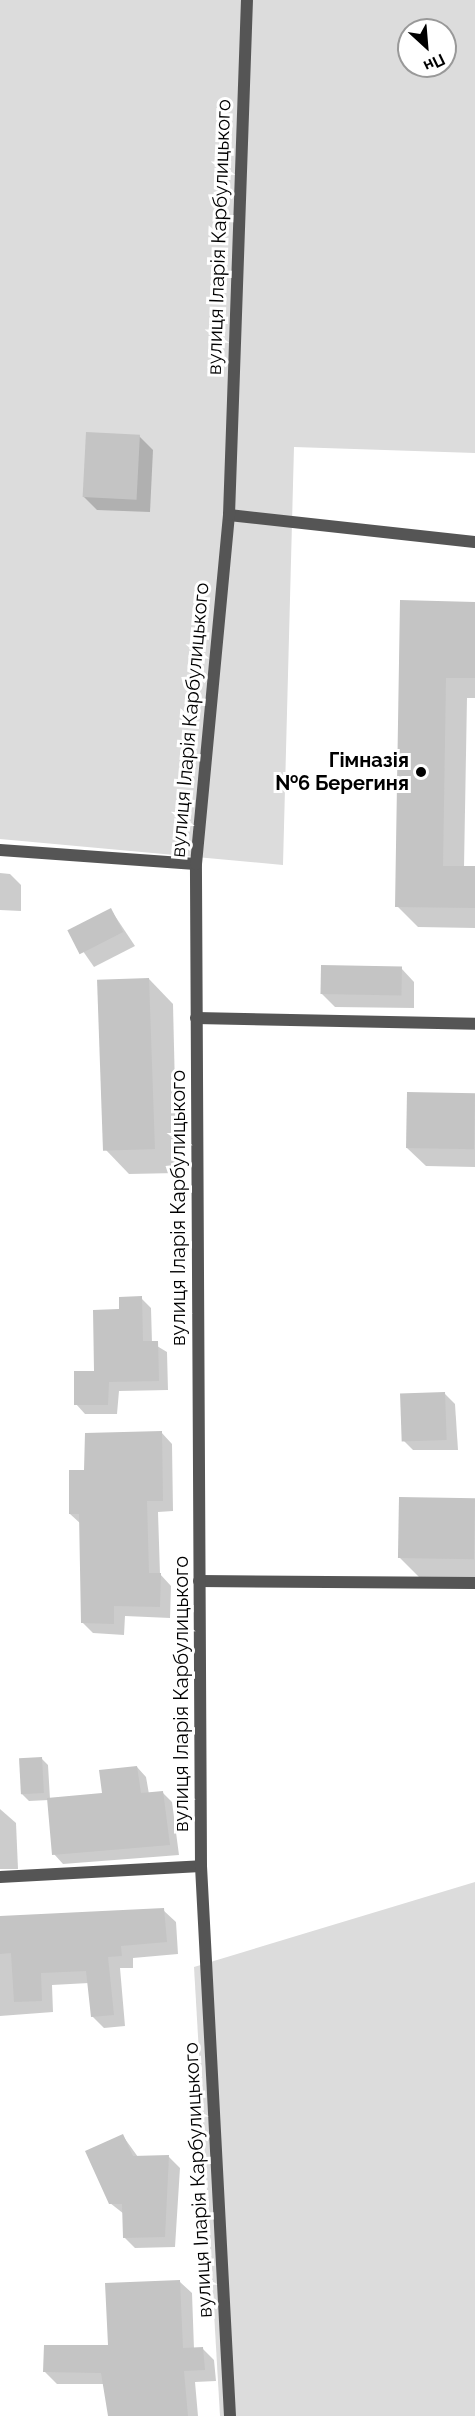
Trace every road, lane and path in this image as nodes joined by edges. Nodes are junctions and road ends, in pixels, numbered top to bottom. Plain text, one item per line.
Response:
1 (247, 0) edge
2 (229, 515) junction
3 (475, 542) edge
4 (0, 850) edge
5 (196, 864) junction
6 (196, 1018) junction
7 (475, 1024) edge
8 (200, 1581) junction
9 (475, 1583) edge
10 (201, 1866) junction
11 (0, 1877) edge
12 (230, 2416) edge

1 - 2 street, вулиця Іларія Карбулицького
2 - 3 street
2 - 5 street, вулиця Іларія Карбулицького
4 - 5 street
5 - 6 street, вулиця Іларія Карбулицького
6 - 7 street
6 - 8 street, вулиця Іларія Карбулицького
8 - 9 street
8 - 10 street, вулиця Іларія Карбулицького
10 - 11 street
10 - 12 street, вулиця Іларія Карбулицького

